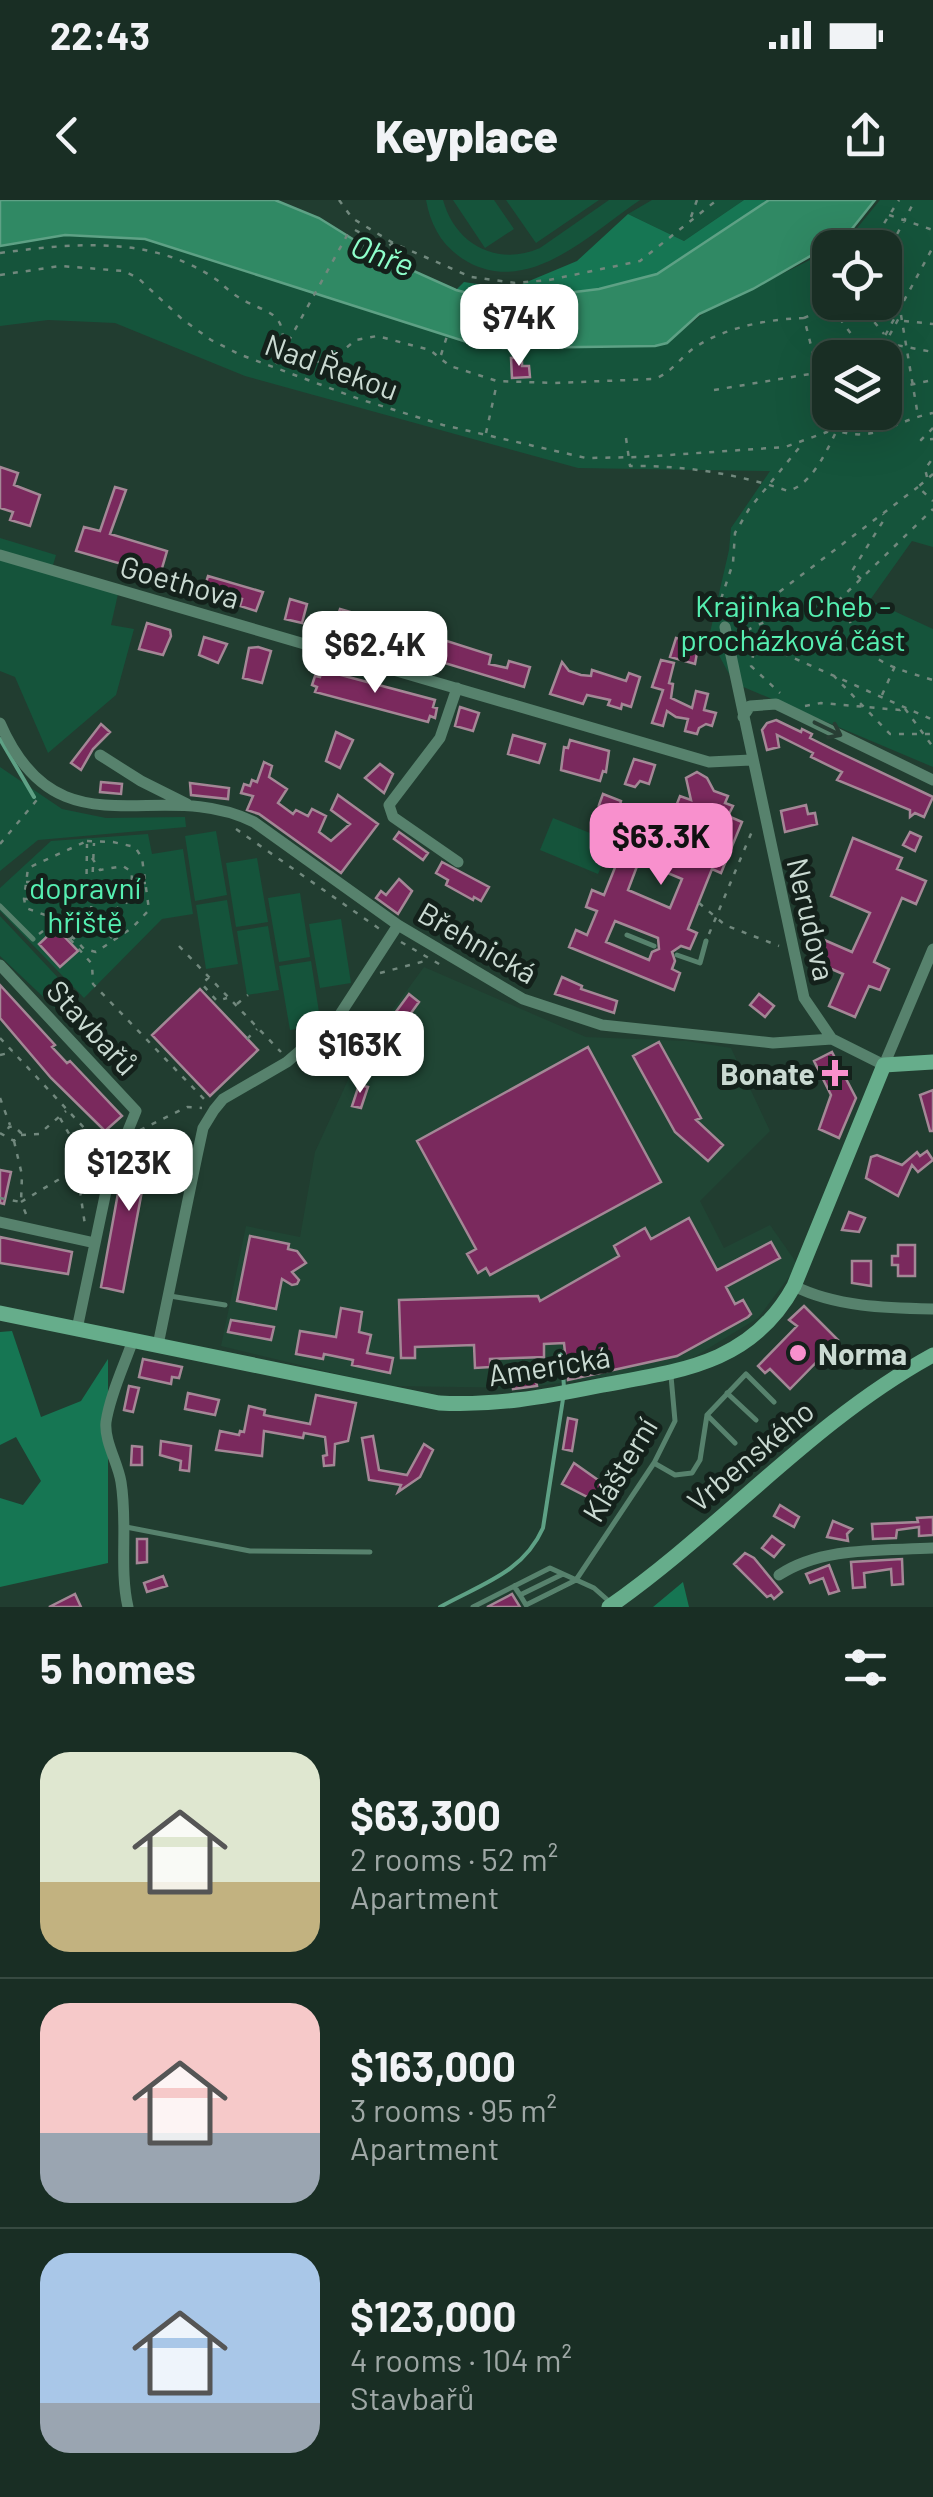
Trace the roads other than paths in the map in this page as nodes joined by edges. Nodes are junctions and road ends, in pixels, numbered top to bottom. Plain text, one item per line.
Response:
1 (0, 555) edge
2 (731, 626) road end
3 (457, 688) junction
4 (743, 716) junction
5 (0, 723) edge
6 (100, 755) dead end
7 (751, 760) junction
8 (933, 780) edge
9 (191, 806) junction
10 (458, 862) dead end
11 (0, 906) edge
12 (398, 925) junction
13 (627, 935) dead end
14 (33, 940) road end
15 (706, 942) road end
16 (654, 946) dead end
17 (933, 950) edge
18 (678, 955) dead end
19 (0, 965) edge
20 (832, 1039) junction
21 (933, 1062) edge
22 (884, 1064) junction
23 (0, 1222) edge
24 (92, 1242) junction
25 (794, 1286) junction
26 (170, 1296) junction
27 (225, 1305) dead end
28 (933, 1308) edge
29 (0, 1314) edge
30 (78, 1328) junction
31 (133, 1340) junction
32 (158, 1344) junction
33 (933, 1355) edge
34 (671, 1373) junction
35 (727, 1393) junction
36 (774, 1402) dead end
37 (707, 1415) junction
38 (756, 1420) dead end
39 (736, 1443) dead end
40 (654, 1463) junction
41 (126, 1527) junction
42 (933, 1548) edge
43 (370, 1552) dead end
44 (564, 1574) junction
45 (779, 1575) dead end
46 (576, 1580) junction
47 (514, 1586) junction
48 (520, 1596) junction
49 (527, 1606) edge
50 (611, 1606) edge
51 (128, 1607) edge
52 (475, 1607) edge

1 - 3 street, Goethova
2 - 4 street, Nerudova
3 - 7 street, Goethova
3 - 10 street
4 - 7 street, Nerudova
4 -> 8 street
5 - 9 street, Břehnická
6 - 9 street, Břehnická
7 - 20 street, Nerudova
9 - 12 street, Břehnická
11 - 14 lane
12 - 20 street, Břehnická
12 - 26 street
13 - 16 lane
15 - 18 lane
17 - 22 street
19 - 24 street, Stavbařů
20 - 22 street
21 - 22 street
22 - 25 street, Americká
23 - 24 street
24 - 30 street
25 - 28 street
25 - 34 street, Americká
26 - 27 lane
26 - 32 street
29 - 30 street, Americká
30 - 31 street, Americká
31 - 32 street, Americká
31 - 41 street
32 - 34 street, Americká
33 - 50 street, Vrbenského
34 - 40 lane, Klášterní
35 - 36 lane
35 - 37 lane
35 - 38 lane
37 - 39 lane
37 - 40 lane
40 - 46 lane, Klášterní
41 - 43 lane
41 - 51 street
42 - 45 street
44 - 46 lane
44 - 47 lane
44 - 48 lane
46 - 49 lane
46 - 50 lane
47 - 48 lane
47 - 52 lane
48 - 49 lane

